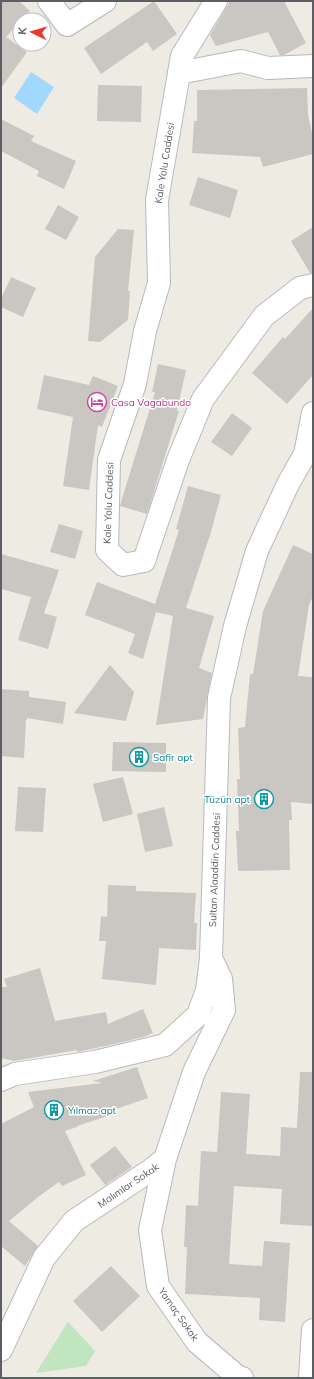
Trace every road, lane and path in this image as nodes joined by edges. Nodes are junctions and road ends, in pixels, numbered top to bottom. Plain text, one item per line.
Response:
1 (49, 1) edge
2 (105, 1) edge
3 (216, 1) edge
4 (313, 66) edge
5 (179, 73) junction
6 (313, 285) edge
7 (313, 413) edge
8 (309, 452) edge
9 (211, 958) junction
10 (1, 1080) edge
11 (165, 1159) junction
12 (313, 1330) edge
13 (1, 1350) edge
14 (242, 1378) edge
15 (310, 1378) edge

1 - 2 street
3 - 5 street, Kale Yolu Caddesi
4 - 5 street
5 - 6 street, Kale Yolu Caddesi
7 - 8 street
8 - 9 street, Sultan Alaaddin Caddesi
9 - 10 street, Sultan Alaaddin Caddesi
9 - 11 street, Malımlar Sokak
11 - 13 street, Malımlar Sokak
11 - 14 street, Yamaç Sokak
12 - 15 street

